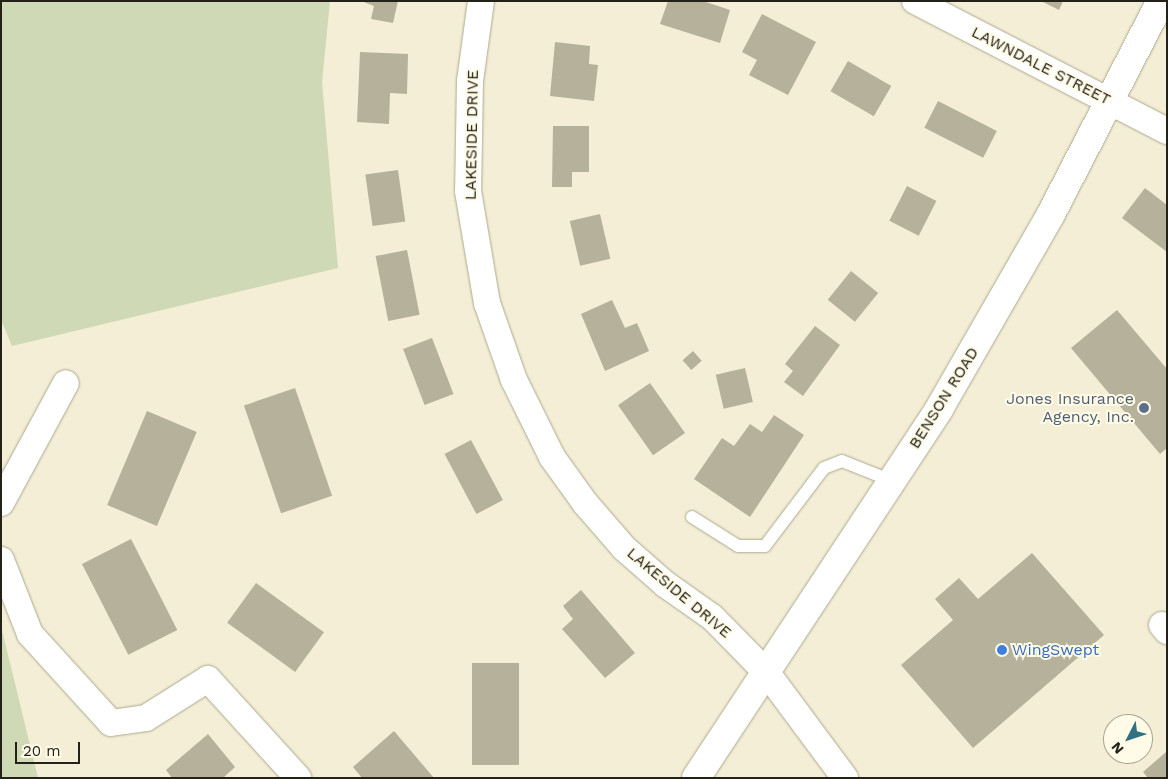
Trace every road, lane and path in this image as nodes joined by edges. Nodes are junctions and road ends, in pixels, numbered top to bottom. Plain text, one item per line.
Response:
1 (481, 1) edge
2 (915, 1) edge
3 (1161, 1) edge
4 (1109, 100) junction
5 (1167, 131) edge
6 (66, 383) dead end
7 (892, 481) junction
8 (1, 503) edge
9 (692, 517) dead end
10 (1, 560) edge
11 (767, 673) junction
12 (298, 778) edge
13 (696, 778) edge
14 (845, 778) edge

1 - 11 street, LAKESIDE DRIVE
2 - 4 street, LAWNDALE STREET
3 - 4 main road, BENSON ROAD
4 - 5 street, LAWNDALE STREET
4 - 7 main road, BENSON ROAD
6 - 8 street
7 - 9 lane
7 - 11 main road, BENSON ROAD
10 - 12 street
11 - 13 main road, BENSON ROAD
11 - 14 street, LAKESIDE DRIVE

